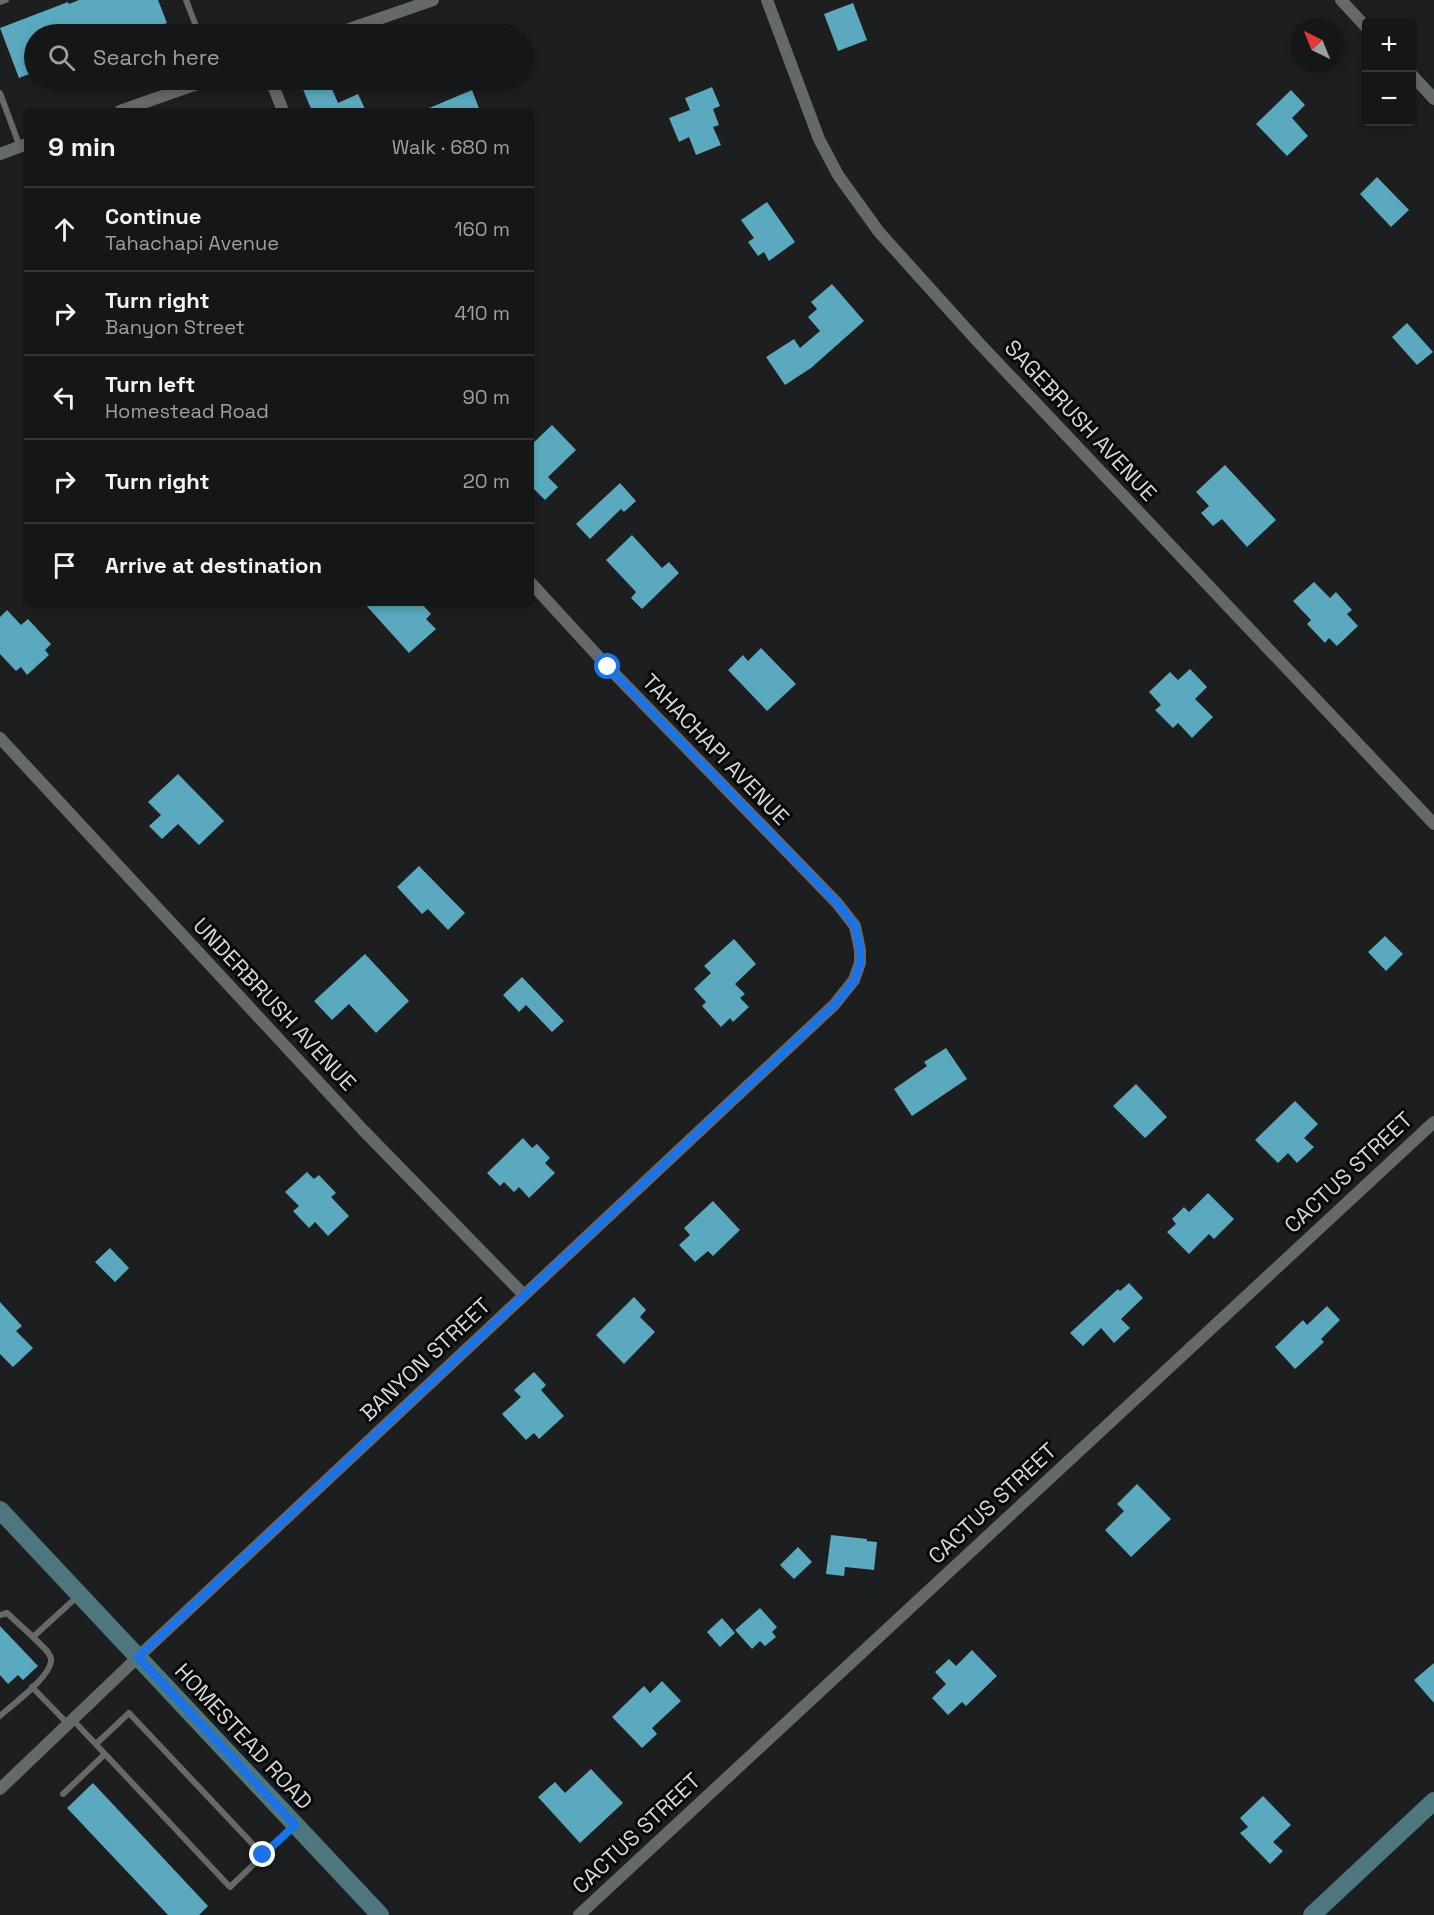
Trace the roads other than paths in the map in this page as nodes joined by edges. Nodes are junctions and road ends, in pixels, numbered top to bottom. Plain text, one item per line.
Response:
1 (6, 0) edge
2 (186, 0) edge
3 (433, 0) edge
4 (767, 0) edge
5 (1341, 0) edge
6 (0, 2) edge
7 (1362, 23) edge
8 (195, 24) edge
9 (364, 24) edge
10 (1416, 79) edge
11 (180, 90) edge
12 (275, 90) edge
13 (0, 93) edge
14 (1434, 99) edge
15 (129, 108) edge
16 (282, 108) edge
17 (23, 146) edge
18 (0, 154) edge
19 (534, 586) edge
20 (0, 738) edge
21 (1434, 824) edge
22 (860, 950) joint
23 (1434, 1122) edge
24 (524, 1295) junction
25 (0, 1510) edge
26 (79, 1595) junction
27 (0, 1615) edge
28 (33, 1637) junction
29 (138, 1657) junction
30 (32, 1687) junction
31 (0, 1716) edge
32 (71, 1722) junction
33 (96, 1744) junction
34 (105, 1754) junction
35 (0, 1789) edge
36 (63, 1794) dead end
37 (1434, 1801) edge
38 (295, 1825) junction
39 (263, 1855) junction
40 (380, 1915) edge
41 (579, 1915) edge
42 (1312, 1915) edge

1 - 6 lane
2 - 8 lane
3 - 9 street
4 - 21 street, SAGEBRUSH AVENUE
5 - 7 street
10 - 14 street
11 - 15 street
12 - 16 street
13 - 17 lane
17 - 18 street
19 - 22 street, TAHACHAPI AVENUE
20 - 24 street, UNDERBRUSH AVENUE
22 - 24 street, BANYON STREET
23 - 41 street, CACTUS STREET
24 - 29 street, BANYON STREET
25 - 26 main road, HOMESTEAD ROAD
26 - 28 lane
26 - 29 main road, HOMESTEAD ROAD
27 - 28 lane
28 - 30 lane
29 - 32 street, BANYON STREET
29 - 38 main road, HOMESTEAD ROAD
30 - 31 lane
30 - 32 lane
32 - 33 lane
32 - 35 street, BANYON STREET
33 - 34 lane
33 - 39 lane
34 - 36 lane
34 - 39 lane
37 - 42 main road
38 - 39 lane
38 - 40 main road, HOMESTEAD ROAD

